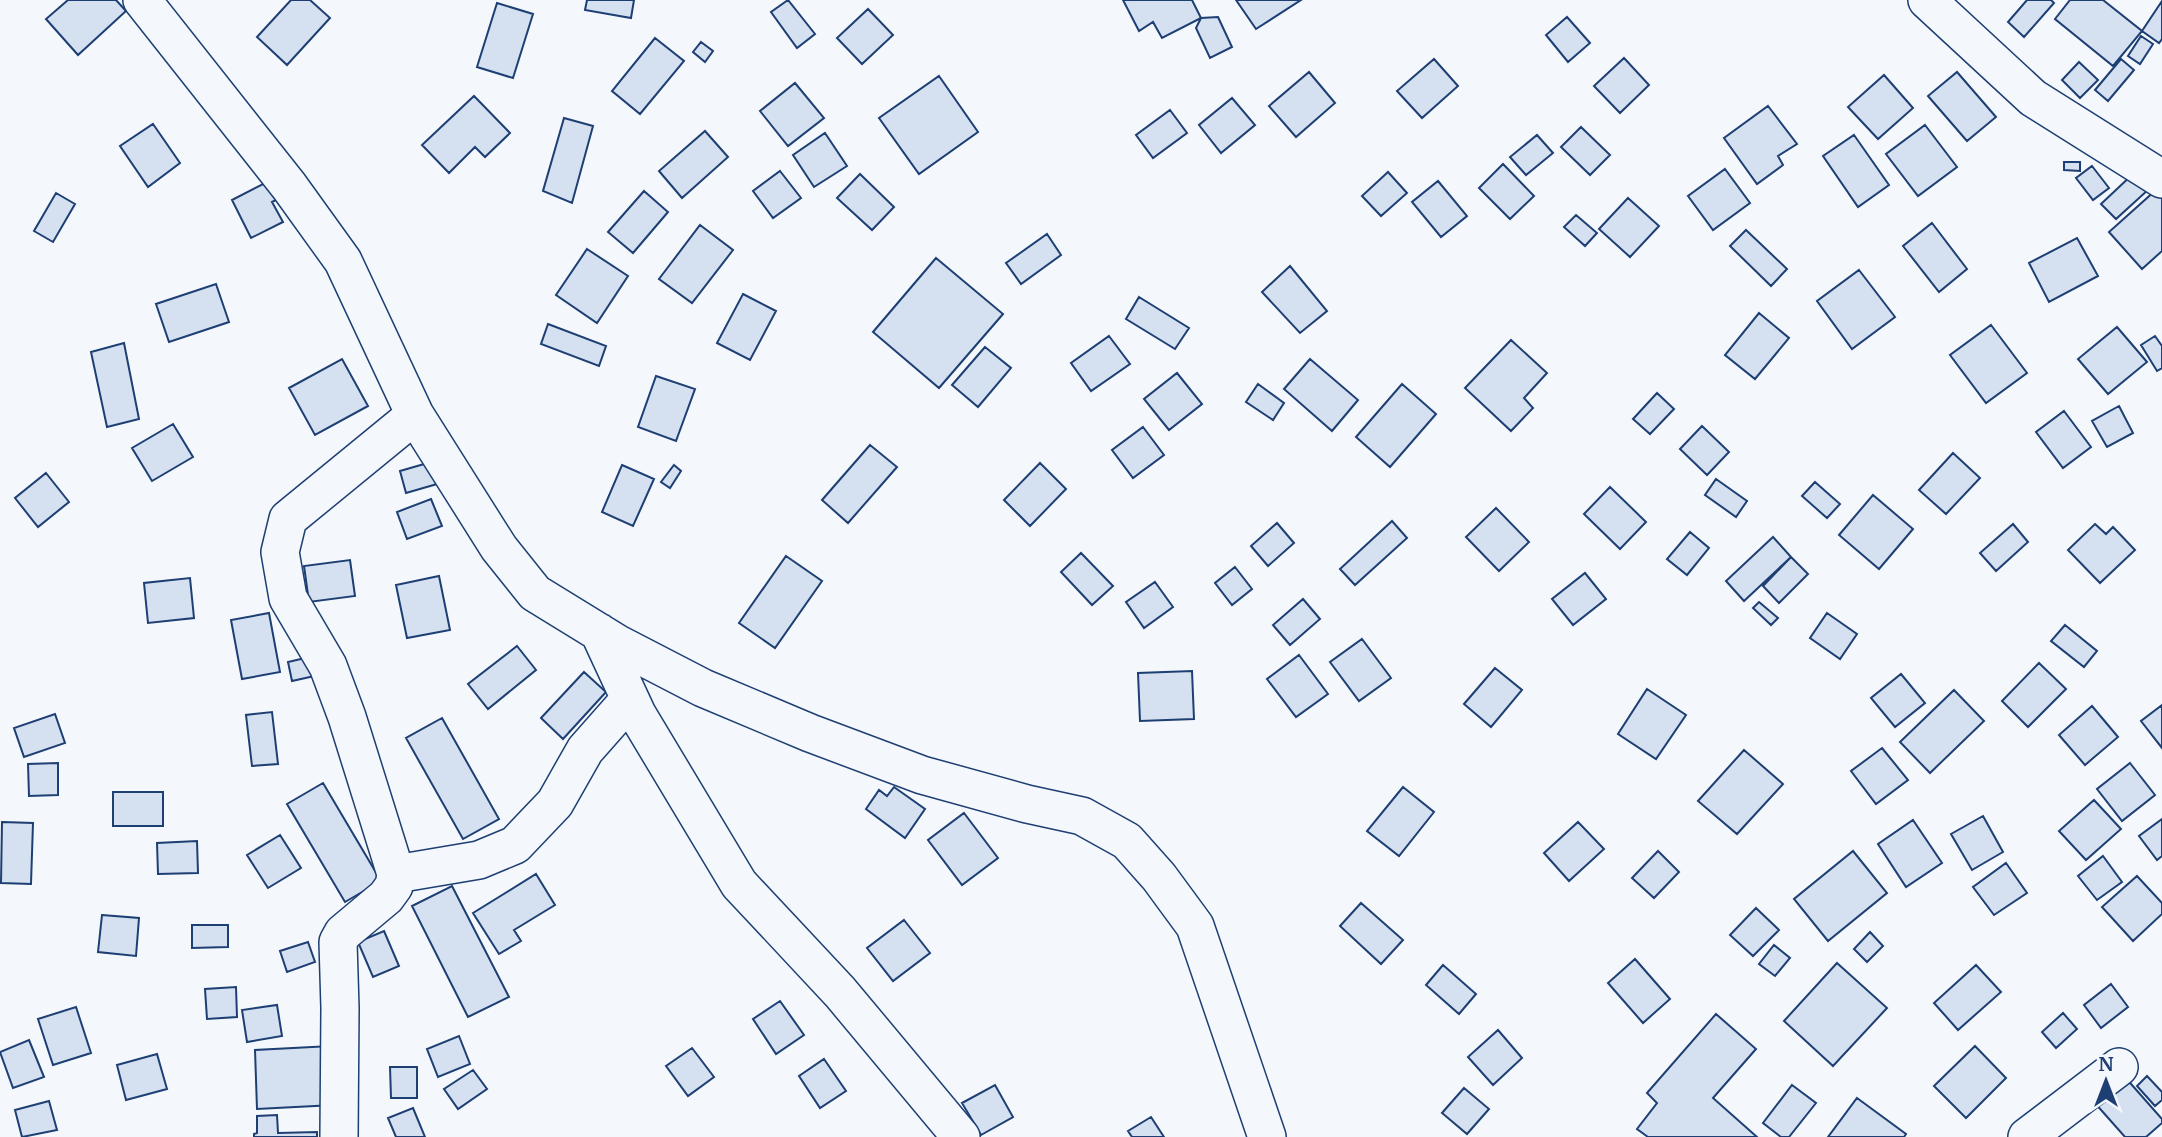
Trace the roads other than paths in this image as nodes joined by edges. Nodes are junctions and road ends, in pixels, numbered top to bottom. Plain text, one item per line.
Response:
1 (142, 0) edge
2 (1927, 0) edge
3 (2162, 179) edge
4 (415, 415) junction
5 (599, 632) junction
6 (630, 699) junction
7 (396, 874) junction
8 (2119, 1068) dead end
9 (339, 1137) edge
10 (961, 1137) edge
11 (1267, 1137) edge
12 (2027, 1137) edge

1 - 4 street
2 - 3 street
4 - 5 street
4 - 7 street
5 - 6 street
5 - 11 street
6 - 7 street
6 - 10 street
7 - 9 street
8 - 12 street

